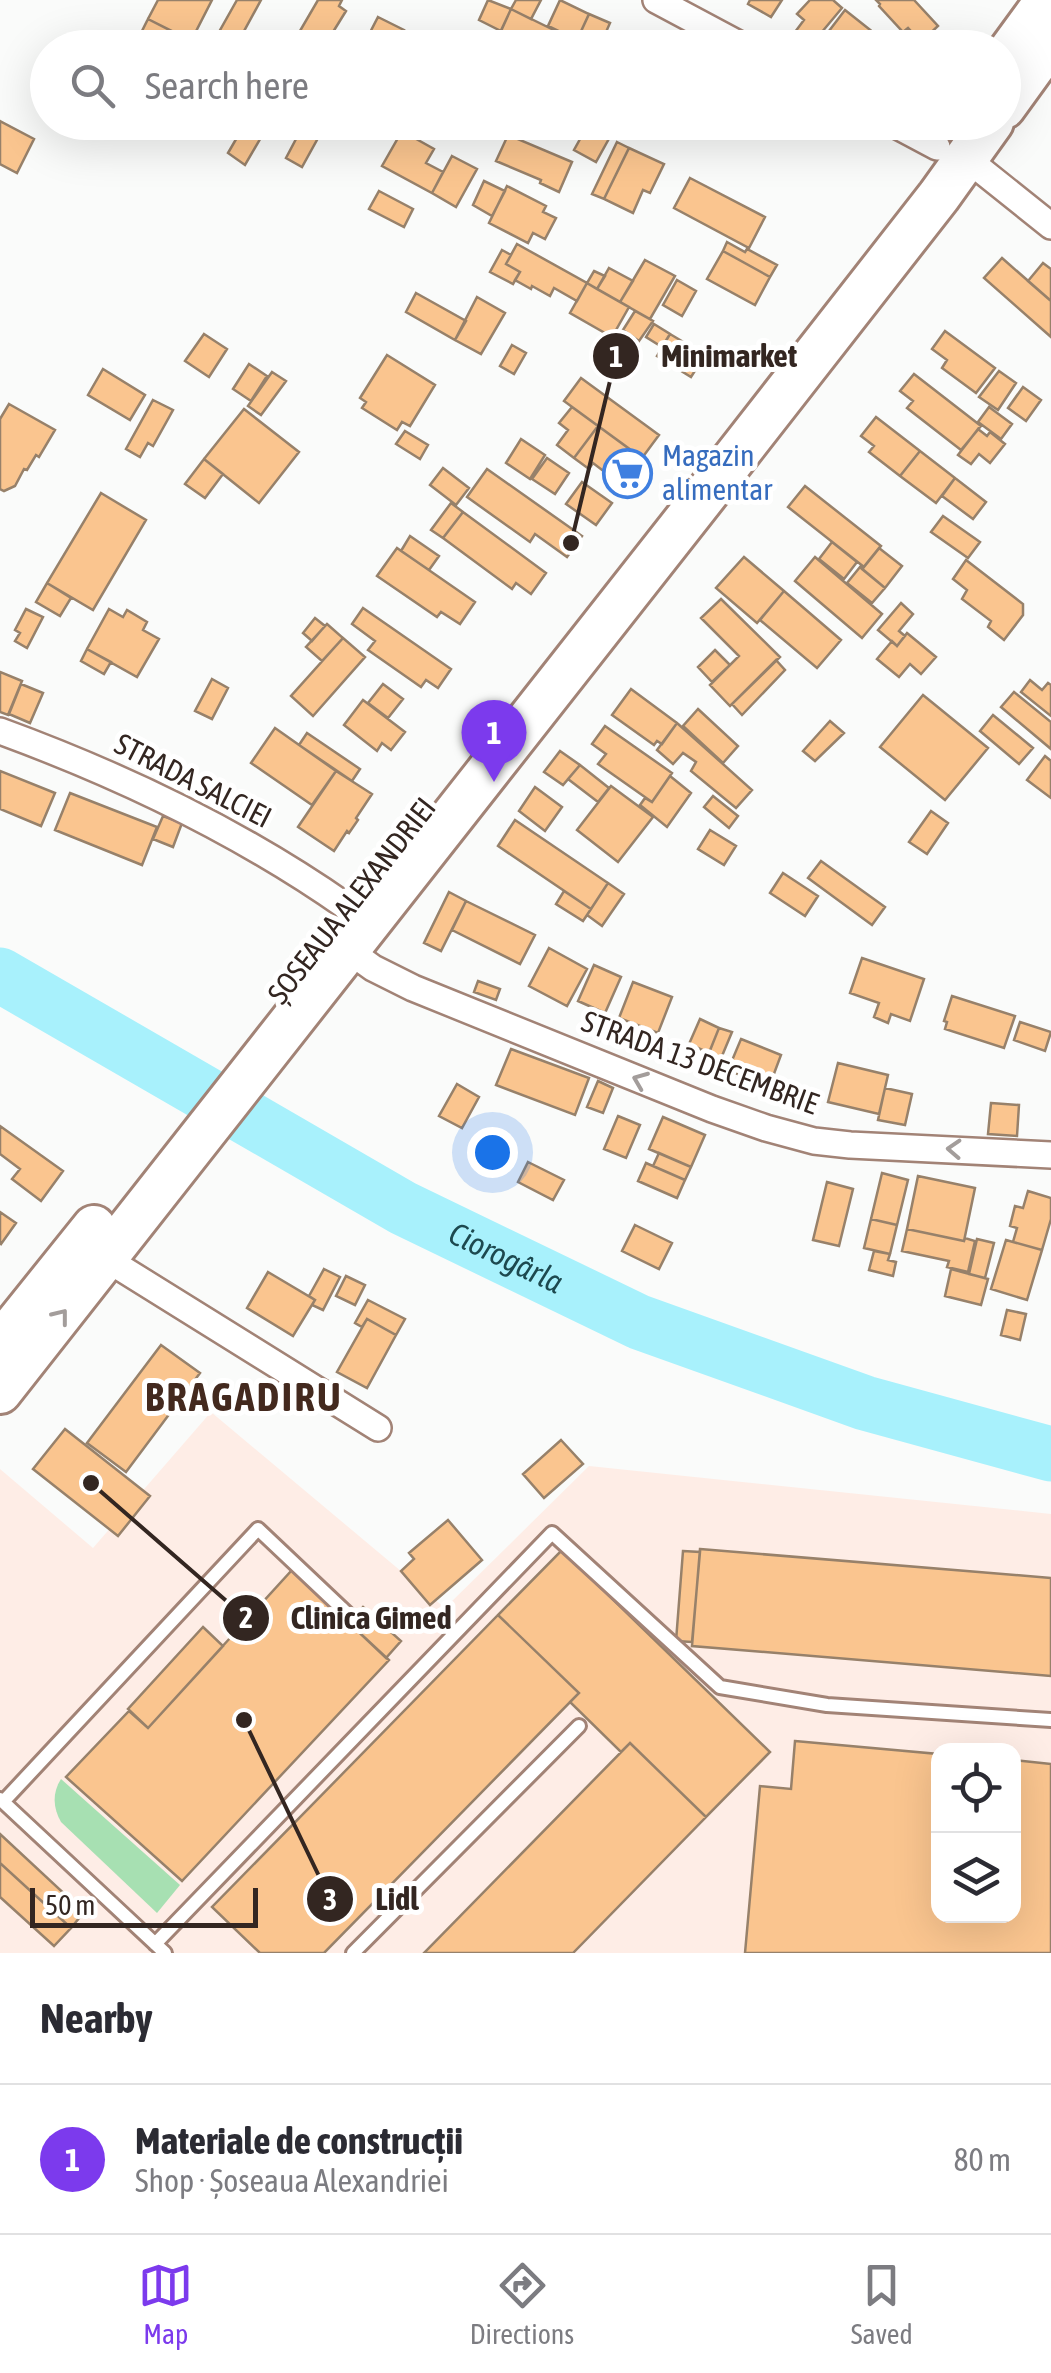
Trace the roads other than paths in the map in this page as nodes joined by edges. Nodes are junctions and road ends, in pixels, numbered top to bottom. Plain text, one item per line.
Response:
1 (656, 0) edge
2 (1047, 0) edge
3 (712, 30) edge
4 (1021, 35) edge
5 (1051, 42) edge
6 (1021, 83) edge
7 (952, 142) edge
8 (1051, 226) edge
9 (0, 732) edge
10 (348, 907) junction
11 (348, 950) junction
12 (307, 980) junction
13 (1051, 1155) edge
14 (138, 1193) junction
15 (106, 1258) junction
16 (0, 1344) edge
17 (0, 1392) edge
18 (378, 1428) dead end
19 (350, 1616) dead end
20 (1051, 1720) edge
21 (578, 1726) dead end
22 (2, 1800) edge
23 (160, 1948) edge
24 (353, 1953) edge

1 - 3 street
2 - 4 highway
5 - 6 highway
7 - 8 street
7 - 10 highway, ȘOSEAUA ALEXANDRIEI
7 - 11 highway, ȘOSEAUA ALEXANDRIEI
9 - 10 street, STRADA SALCIEI
10 - 12 highway, ȘOSEAUA ALEXANDRIEI
11 - 12 highway, ȘOSEAUA ALEXANDRIEI
13 -> 11 street, STRADA 13 DECEMBRIE
12 - 14 highway, ȘOSEAUA ALEXANDRIEI
14 - 15 highway, ȘOSEAUA ALEXANDRIEI
14 - 16 highway, ȘOSEAUA ALEXANDRIEI
17 -> 15 highway, ȘOSEAUA ALEXANDRIEI
15 - 18 street
19 - 22 lane
20 - 23 lane
21 - 24 lane
22 - 23 lane

